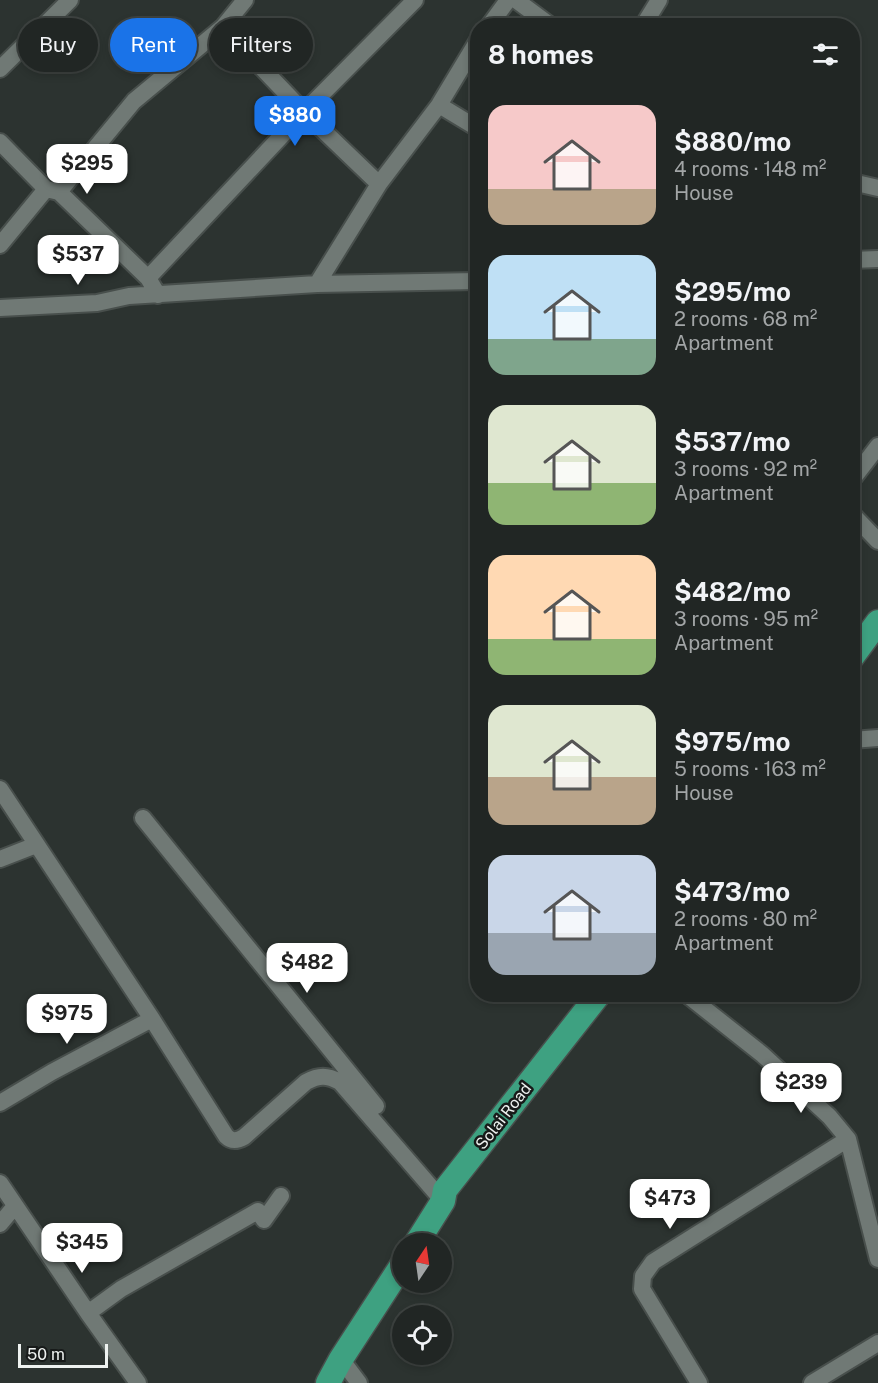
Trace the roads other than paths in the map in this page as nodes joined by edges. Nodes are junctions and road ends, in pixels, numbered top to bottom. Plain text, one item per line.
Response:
1 (70, 0) edge
2 (245, 0) edge
3 (415, 0) edge
4 (508, 0) edge
5 (516, 0) edge
6 (659, 0) edge
7 (230, 18) edge
8 (495, 18) edge
9 (540, 18) edge
10 (648, 18) edge
11 (209, 39) edge
12 (470, 54) edge
13 (0, 69) edge
14 (266, 72) edge
15 (439, 105) junction
16 (304, 112) junction
17 (470, 124) edge
18 (0, 142) edge
19 (379, 184) junction
20 (860, 184) edge
21 (878, 188) edge
22 (53, 190) junction
23 (0, 245) edge
24 (878, 259) edge
25 (860, 260) edge
26 (148, 278) junction
27 (470, 281) edge
28 (317, 284) junction
29 (158, 295) junction
30 (0, 308) edge
31 (878, 446) edge
32 (860, 470) edge
33 (860, 522) edge
34 (878, 541) edge
35 (878, 622) edge
36 (860, 646) edge
37 (878, 738) edge
38 (860, 739) edge
39 (0, 789) edge
40 (143, 818) dead end
41 (36, 845) junction
42 (0, 859) edge
43 (593, 1002) edge
44 (696, 1002) edge
45 (152, 1019) junction
46 (0, 1103) edge
47 (848, 1139) junction
48 (0, 1183) edge
49 (281, 1196) dead end
50 (444, 1196) junction
51 (15, 1206) junction
52 (0, 1224) edge
53 (422, 1233) edge
54 (878, 1259) edge
55 (392, 1280) edge
56 (88, 1313) junction
57 (878, 1343) edge
58 (340, 1359) junction
59 (138, 1383) edge
60 (328, 1383) edge
61 (359, 1383) edge
62 (699, 1383) edge
63 (812, 1383) edge

1 - 13 street
2 - 7 street
3 - 16 street
4 - 8 street
5 - 9 street
6 - 10 street
11 - 22 street
12 - 15 street
14 - 16 street
15 - 17 street
15 - 19 street
16 - 19 street
16 - 26 street
18 - 22 street
19 - 28 street
20 - 21 street
22 - 23 street
22 - 26 street
24 - 25 street
26 - 29 street
27 - 28 street
28 - 29 street
29 - 30 street
31 - 32 street
33 - 34 street
35 - 36 highway
37 - 38 street
39 - 41 street
40 - 50 street
41 - 42 street
41 - 45 street
43 - 50 highway, Solai Road
44 - 47 street
45 - 46 street
45 - 50 street
47 - 54 street
47 - 62 street
48 - 51 street
49 - 56 street
50 - 53 highway, Solai Road
51 - 52 street
51 - 56 street
55 - 58 highway
56 - 59 street
57 - 63 street
58 - 60 highway
58 - 61 street

